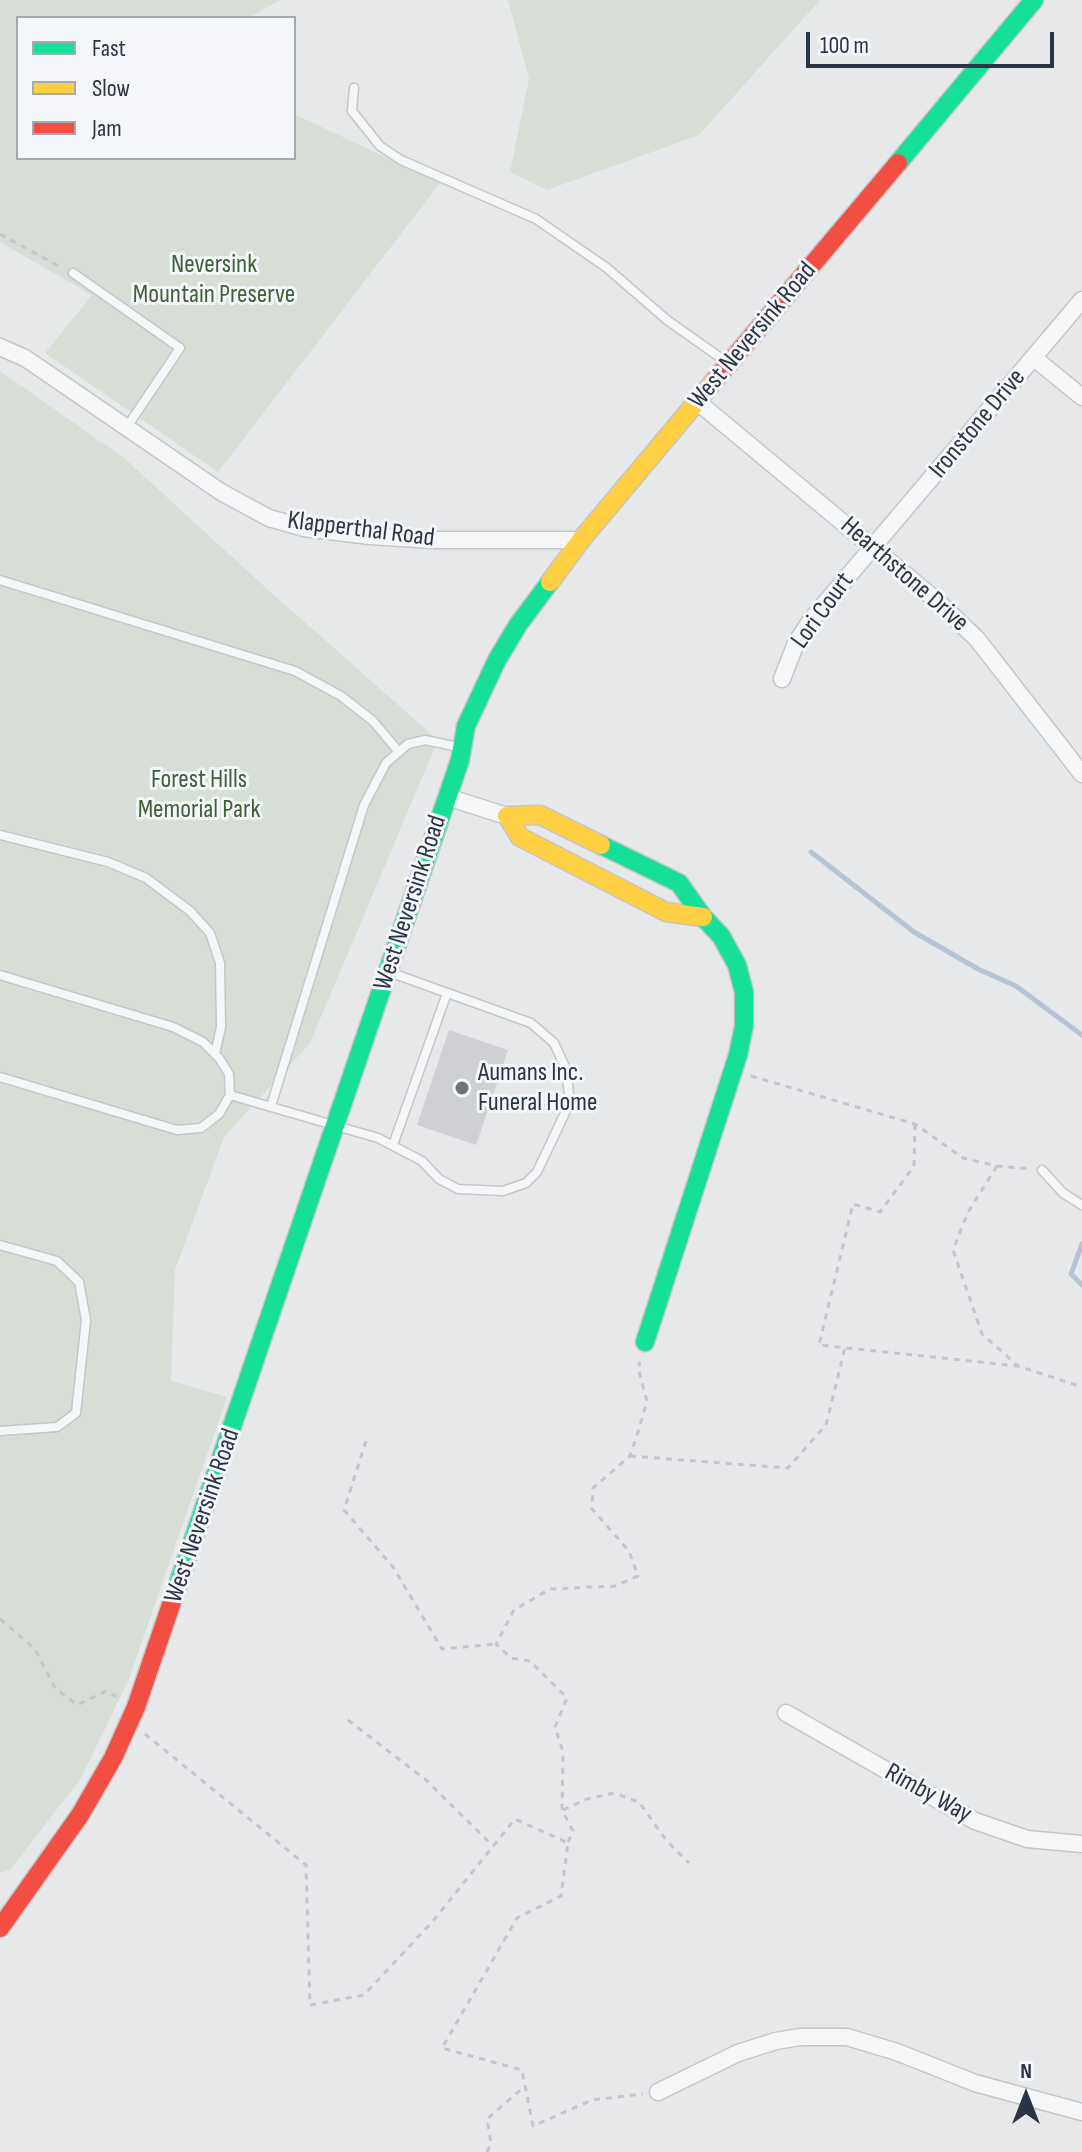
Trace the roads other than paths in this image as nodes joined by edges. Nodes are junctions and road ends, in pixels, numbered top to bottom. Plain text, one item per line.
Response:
1 (1034, 0) edge
2 (354, 88) dead end
3 (73, 273) road end
4 (1082, 300) edge
5 (0, 347) edge
6 (1034, 358) junction
7 (729, 363) junction
8 (1082, 397) edge
9 (699, 403) junction
10 (127, 428) junction
11 (581, 540) junction
12 (874, 548) junction
13 (0, 580) edge
14 (782, 679) dead end
15 (462, 748) junction
16 (399, 752) junction
17 (1082, 774) edge
18 (447, 797) junction
19 (507, 816) junction
20 (0, 835) edge
21 (703, 917) junction
22 (388, 972) junction
23 (0, 975) edge
24 (447, 993) junction
25 (215, 1054) junction
26 (0, 1077) edge
27 (230, 1095) junction
28 (271, 1106) junction
29 (336, 1125) junction
30 (393, 1145) junction
31 (1042, 1170) road end
32 (1082, 1205) edge
33 (0, 1245) edge
34 (645, 1342) road end
35 (0, 1431) edge
36 (786, 1713) dead end
37 (1082, 1844) edge
38 (0, 1928) edge
39 (658, 2092) road end
40 (1082, 2112) edge

1 - 7 street, West Neversink Road
2 - 7 lane
3 - 10 lane
4 - 6 street, Ironstone Drive
5 - 10 street, Klapperthal Road
6 - 8 street
6 - 12 street, Ironstone Drive
7 - 9 street, West Neversink Road
9 - 11 street, West Neversink Road
9 - 12 street, Hearthstone Drive
10 - 11 street, Klapperthal Road
11 - 15 street, West Neversink Road
12 - 14 street, Lori Court
12 - 17 street, Hearthstone Drive
13 - 16 lane
15 - 16 lane
15 - 18 street, West Neversink Road
16 - 28 lane
18 - 19 street
18 - 22 street, West Neversink Road
19 - 21 street
19 - 21 street
20 - 25 lane
21 - 34 street
22 - 24 lane
22 - 29 street, West Neversink Road
23 - 25 lane
24 - 30 lane
24 - 30 lane
25 - 27 lane
26 - 27 lane
27 - 28 lane
28 - 29 lane
29 - 30 lane
29 - 38 street, West Neversink Road
31 - 32 lane
33 - 35 lane
36 - 37 street, Rimby Way
39 - 40 street

